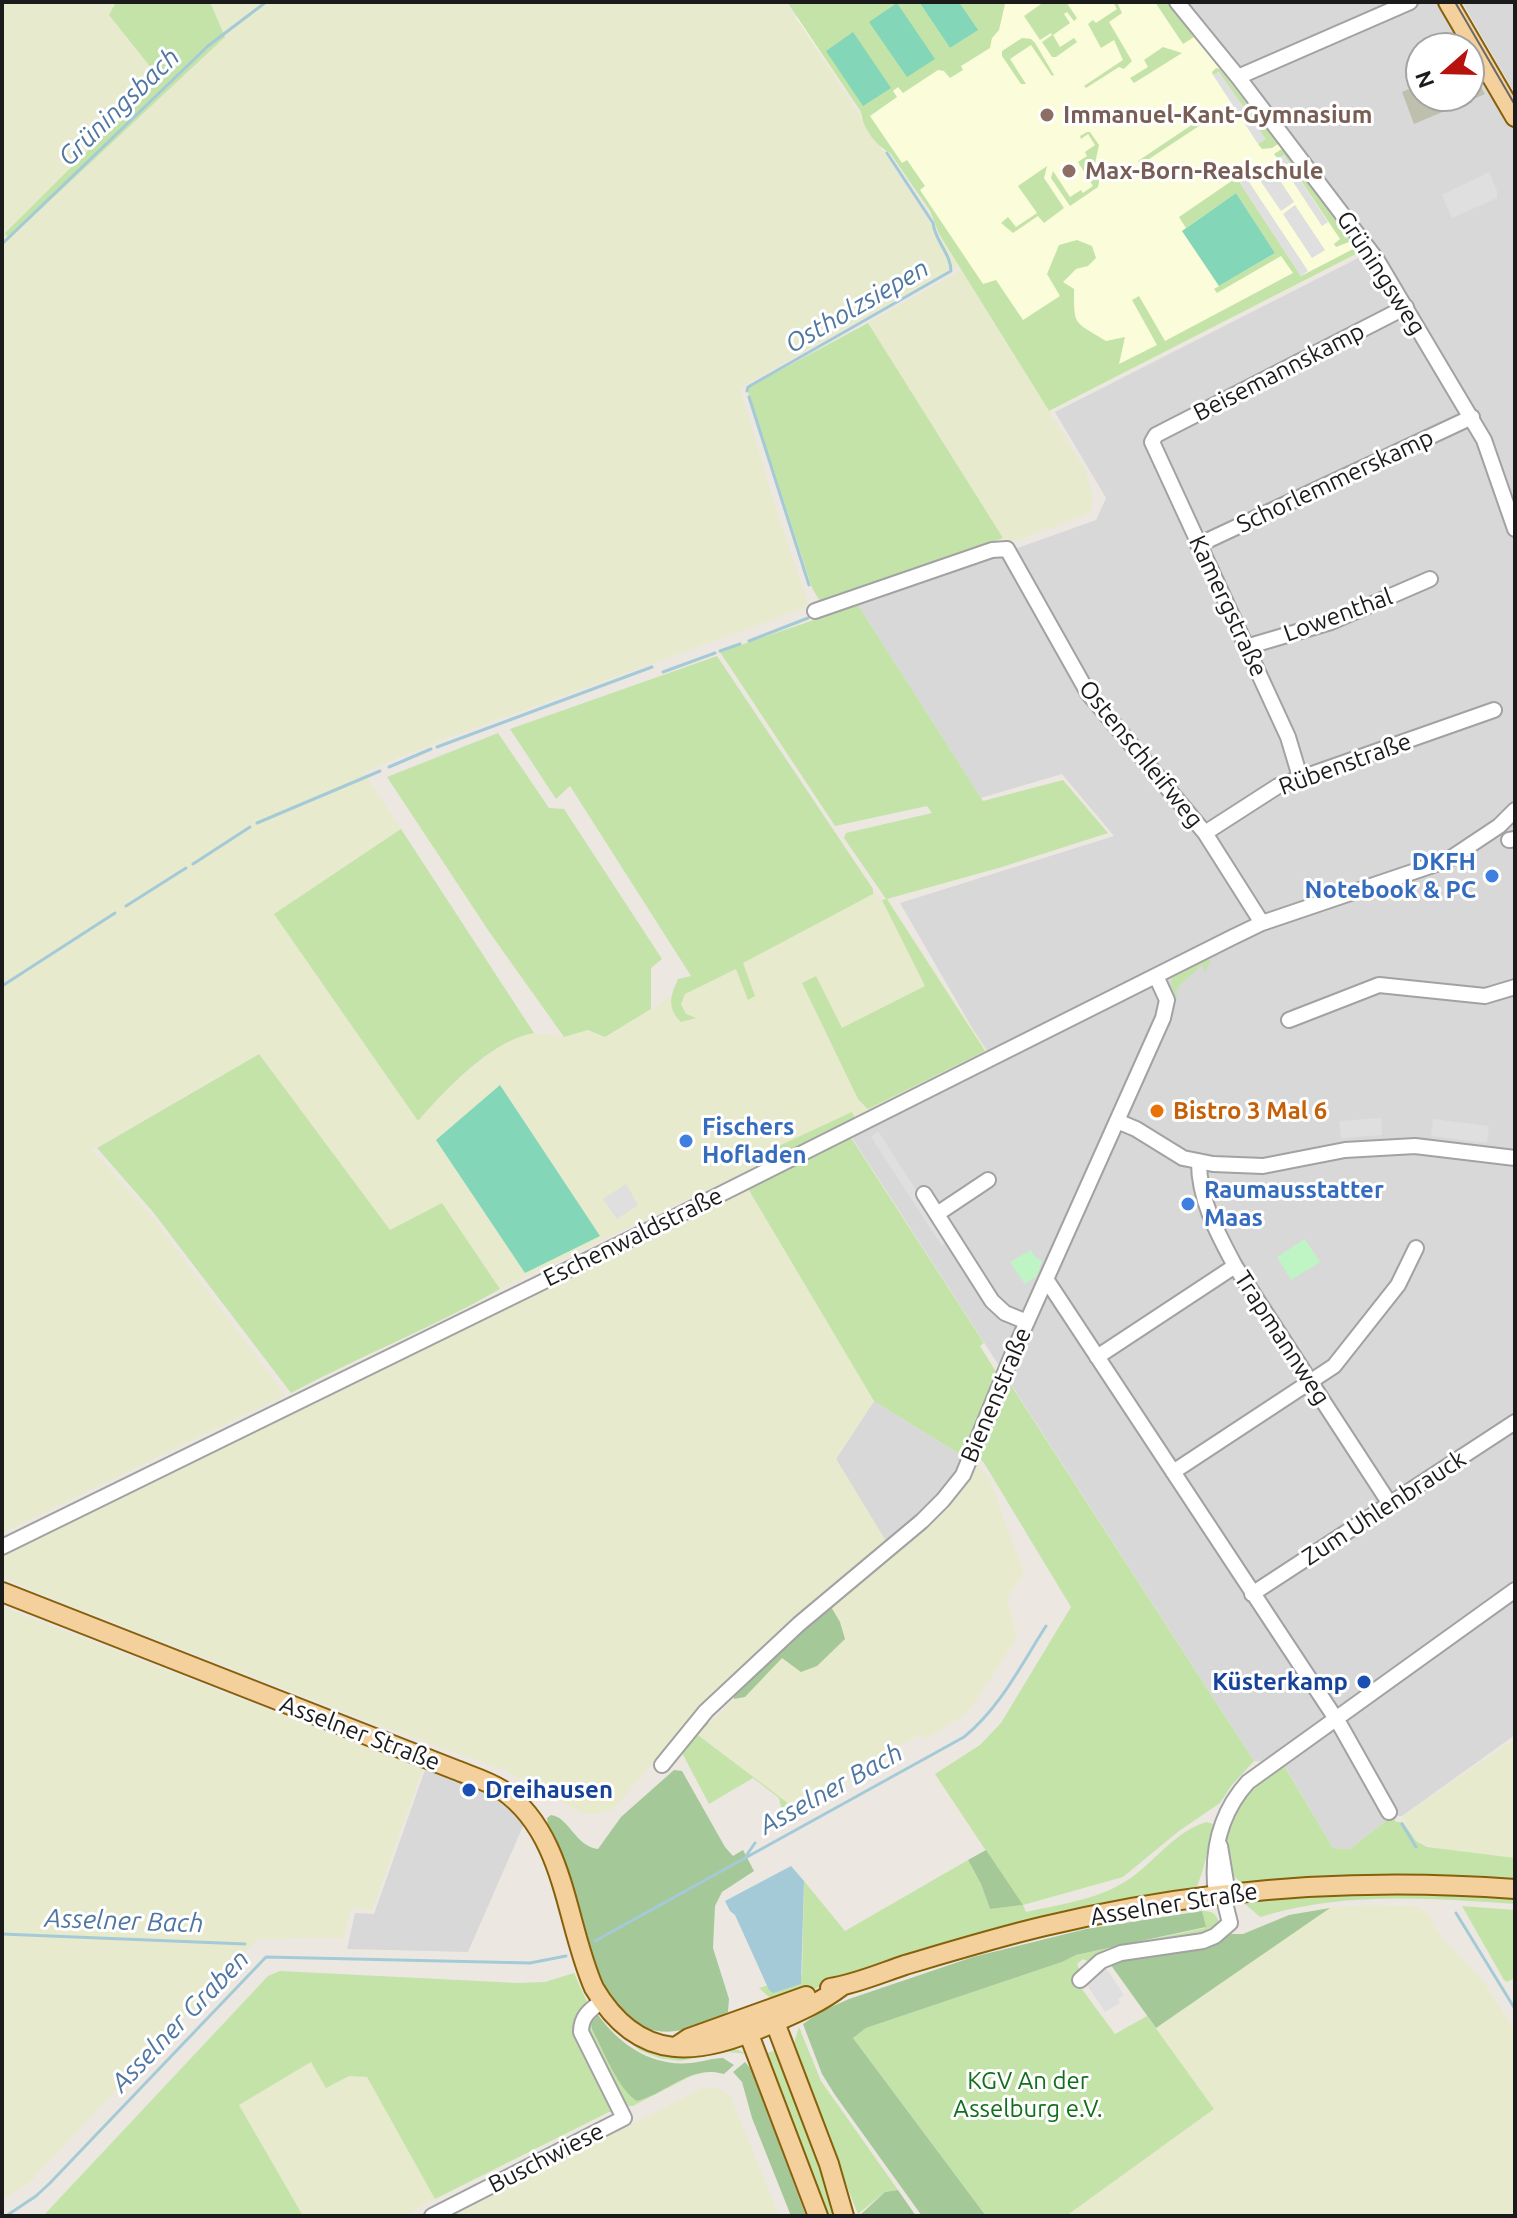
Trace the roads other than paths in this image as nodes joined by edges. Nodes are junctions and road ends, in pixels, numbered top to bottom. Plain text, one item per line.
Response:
1 (1177, 2) edge
2 (1410, 2) edge
3 (1448, 2) edge
4 (1238, 77) junction
5 (1515, 117) edge
6 (1406, 307) junction
7 (1472, 417) junction
8 (1154, 438) joint
9 (1515, 529) edge
10 (1198, 545) junction
11 (1430, 579) dead end
12 (815, 611) dead end
13 (1246, 647) junction
14 (1494, 710) dead end
15 (1300, 777) junction
16 (1515, 810) edge
17 (1205, 833) junction
18 (1262, 923) junction
19 (1156, 976) junction
20 (1515, 987) edge
21 (1289, 1020) dead end
22 (1117, 1121) junction
23 (1515, 1158) edge
24 (1199, 1163) junction
25 (988, 1180) dead end
26 (924, 1194) dead end
27 (937, 1214) junction
28 (1416, 1248) dead end
29 (1235, 1266) junction
30 (1046, 1279) junction
31 (1027, 1322) junction
32 (1097, 1357) junction
33 (1310, 1382) junction
34 (1515, 1422) edge
35 (1173, 1472) junction
36 (1390, 1504) junction
37 (2, 1547) edge
38 (1515, 1590) edge
39 (2, 1592) edge
40 (1252, 1594) junction
41 (1335, 1718) junction
42 (662, 1765) dead end
43 (1389, 1812) dead end
44 (1515, 1889) edge
45 (1222, 1895) junction
46 (1080, 1980) dead end
47 (602, 2001) junction
48 (772, 2015) junction
49 (745, 2026) junction
50 (432, 2216) edge
51 (818, 2216) edge
52 (844, 2216) edge

1 - 4 street, Grüningsweg
2 - 4 street
3 - 5 main road
4 - 6 street, Grüningsweg
6 - 7 street, Grüningsweg
6 - 8 street, Beisemannskamp
7 - 9 street, Grüningsweg
7 - 10 street, Schorlemmerskamp
8 - 10 street, Kamergstraße
10 - 13 street, Kamergstraße
11 - 13 street, Lowenthal
12 - 17 street, Ostenschleifweg
13 - 15 street, Kamergstraße
14 - 15 street, Rübenstraße
15 - 17 street, Rübenstraße
16 - 18 street, Eschenwaldstraße
17 - 18 street, Ostenschleifweg
18 - 19 street, Eschenwaldstraße
19 - 22 street, Bienenstraße
19 - 37 street, Eschenwaldstraße
20 - 21 street
22 - 24 street
22 - 30 street, Bienenstraße
23 - 24 street
24 - 29 street, Trapmannweg
25 - 27 street
26 - 27 street
27 - 31 street
28 - 33 street
29 - 32 street
29 - 33 street, Trapmannweg
30 - 31 street, Bienenstraße
30 - 32 street
31 - 42 street, Bienenstraße
32 - 35 street
33 - 35 street
33 - 36 street, Trapmannweg
34 - 36 street, Zum Uhlenbrauck
35 - 40 street
36 - 40 street, Zum Uhlenbrauck
38 - 41 street
39 - 47 main road, Asselner Straße
40 - 41 street
41 - 43 street
41 - 45 street
44 - 45 main road, Asselner Straße
45 - 46 street
45 - 48 main road, Asselner Straße
47 - 49 main road, Asselner Straße
47 - 50 street, Buschwiese
48 - 49 main road, Asselner Straße
48 - 52 main road
49 - 51 main road

